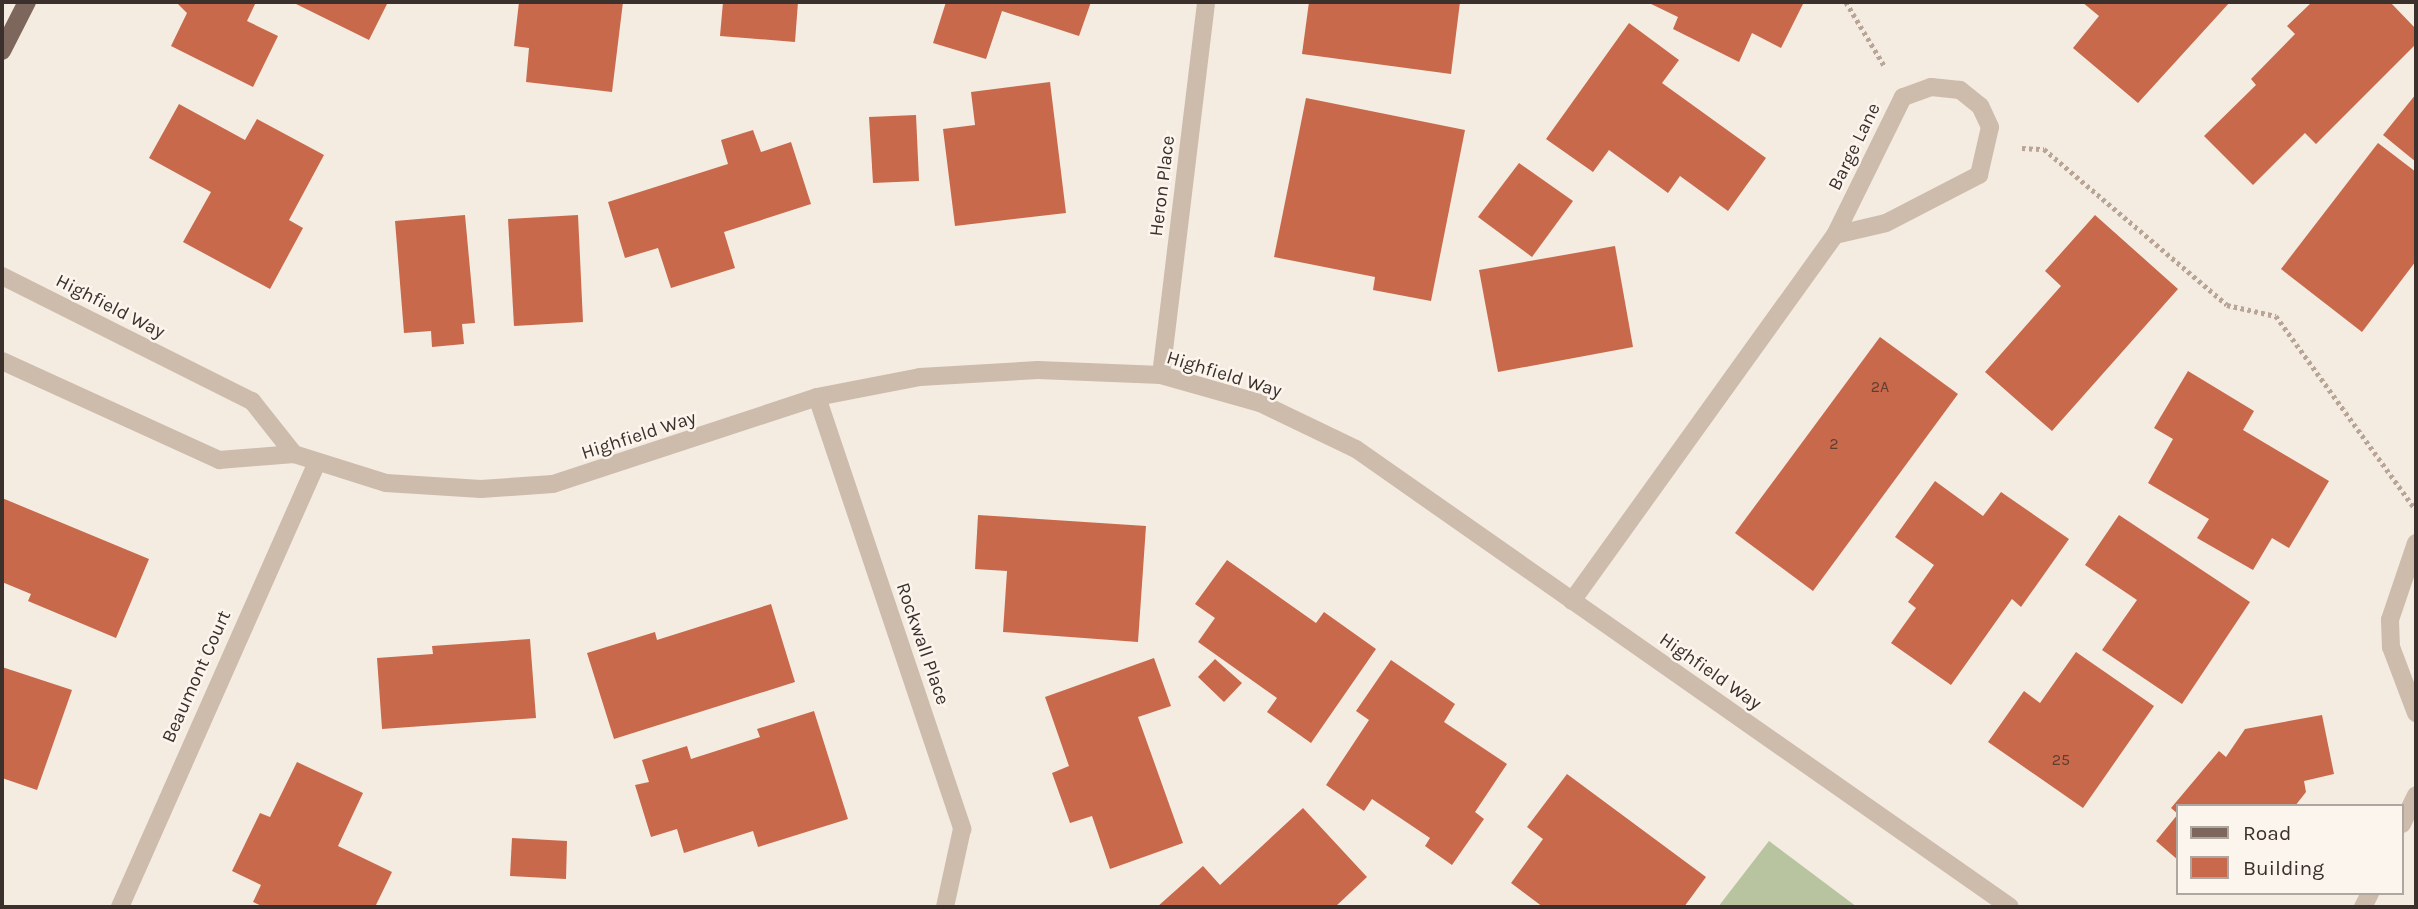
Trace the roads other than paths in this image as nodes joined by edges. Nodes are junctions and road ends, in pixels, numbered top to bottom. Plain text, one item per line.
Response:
1 (27, 2) edge
2 (1206, 2) edge
3 (2, 51) edge
4 (1835, 235) junction
5 (2, 276) edge
6 (2, 361) edge
7 (1161, 376) junction
8 (817, 397) junction
9 (294, 454) junction
10 (316, 464) junction
11 (2416, 543) edge
12 (1572, 601) junction
13 (2416, 713) edge
14 (2416, 795) edge
15 (2404, 820) edge
16 (120, 907) edge
17 (945, 907) edge
18 (2010, 907) edge

1 - 3 main road
2 - 7 street, Heron Place
4 - 4 street, Barge Lane
4 - 12 street, Barge Lane
5 - 9 street, Highfield Way
6 - 9 street, Highfield Way
7 - 8 street, Highfield Way
7 - 12 street, Highfield Way
8 - 10 street, Highfield Way
8 - 17 street, Rockwall Place
9 - 10 street, Highfield Way
10 - 16 street, Beaumont Court
11 - 13 street
12 - 18 street, Highfield Way
14 - 15 street

